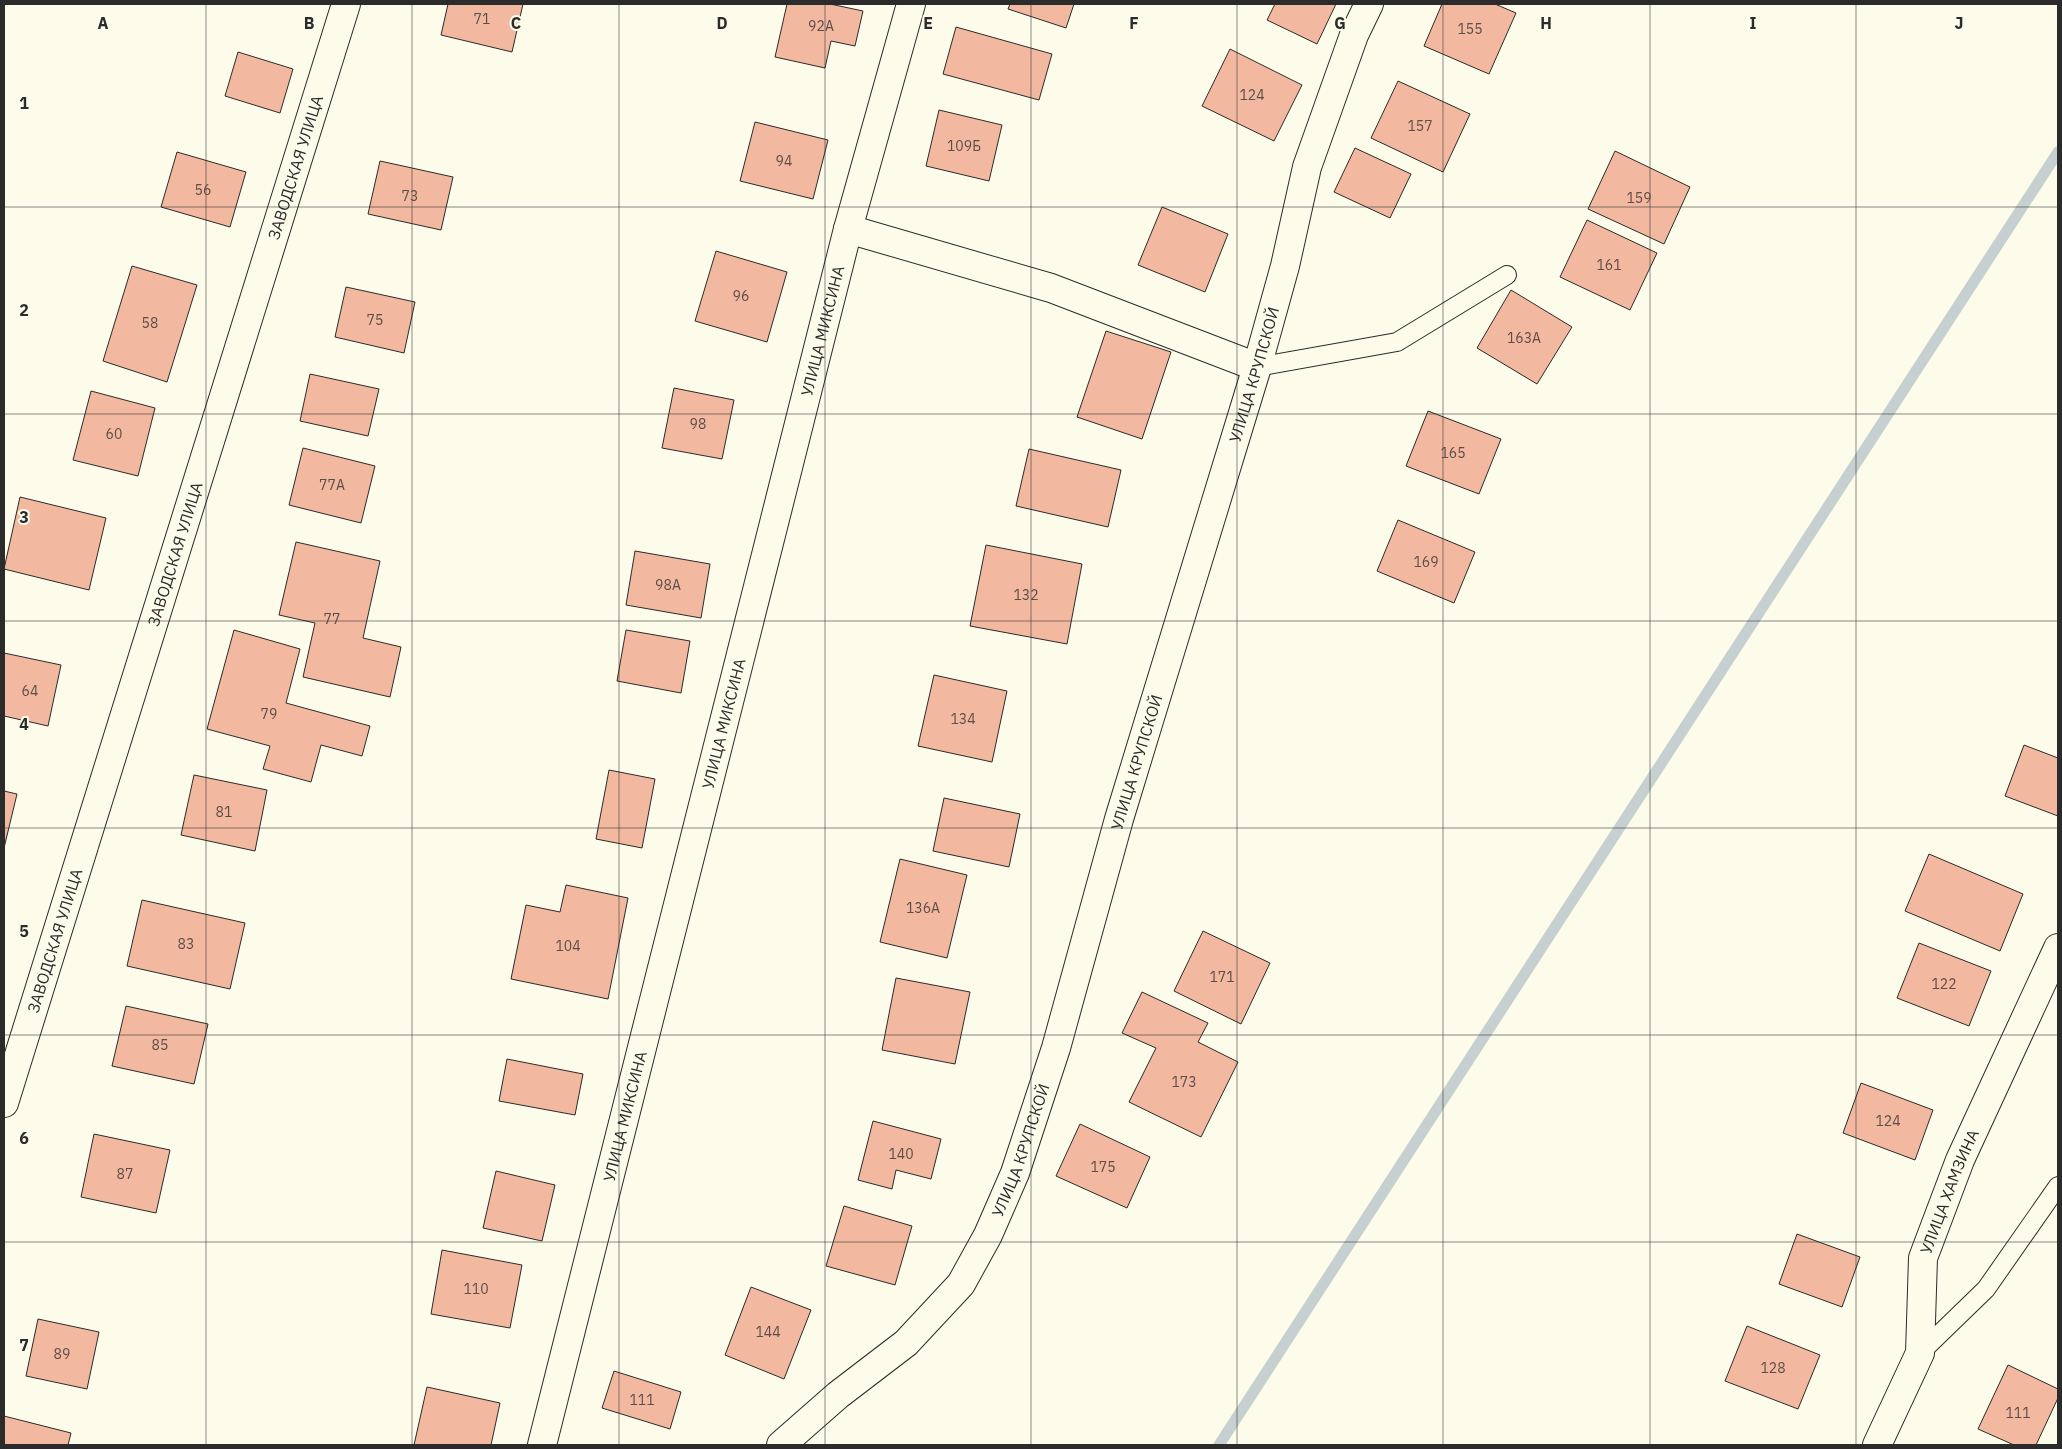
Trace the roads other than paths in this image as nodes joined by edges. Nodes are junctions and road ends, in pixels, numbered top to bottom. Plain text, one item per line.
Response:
1 (346, 4) edge
2 (911, 4) edge
3 (1369, 4) edge
4 (848, 229) junction
5 (1507, 275) dead end
6 (1257, 367) junction
7 (2058, 948) edge
8 (4, 1103) edge
9 (2058, 1186) edge
10 (1920, 1352) junction
11 (542, 1445) edge
12 (781, 1445) edge
13 (1877, 1445) edge

1 - 8 street, ЗАВОДСКАЯ УЛИЦА
2 - 4 street, УЛИЦА МИКСИНА
3 - 6 street, УЛИЦА КРУПСКОЙ
4 - 6 street
4 - 11 street, УЛИЦА МИКСИНА
5 - 6 lane
6 - 12 street, УЛИЦА КРУПСКОЙ
7 - 10 street, УЛИЦА ХАМЗИНА
9 - 10 lane
10 - 13 street, УЛИЦА ХАМЗИНА

